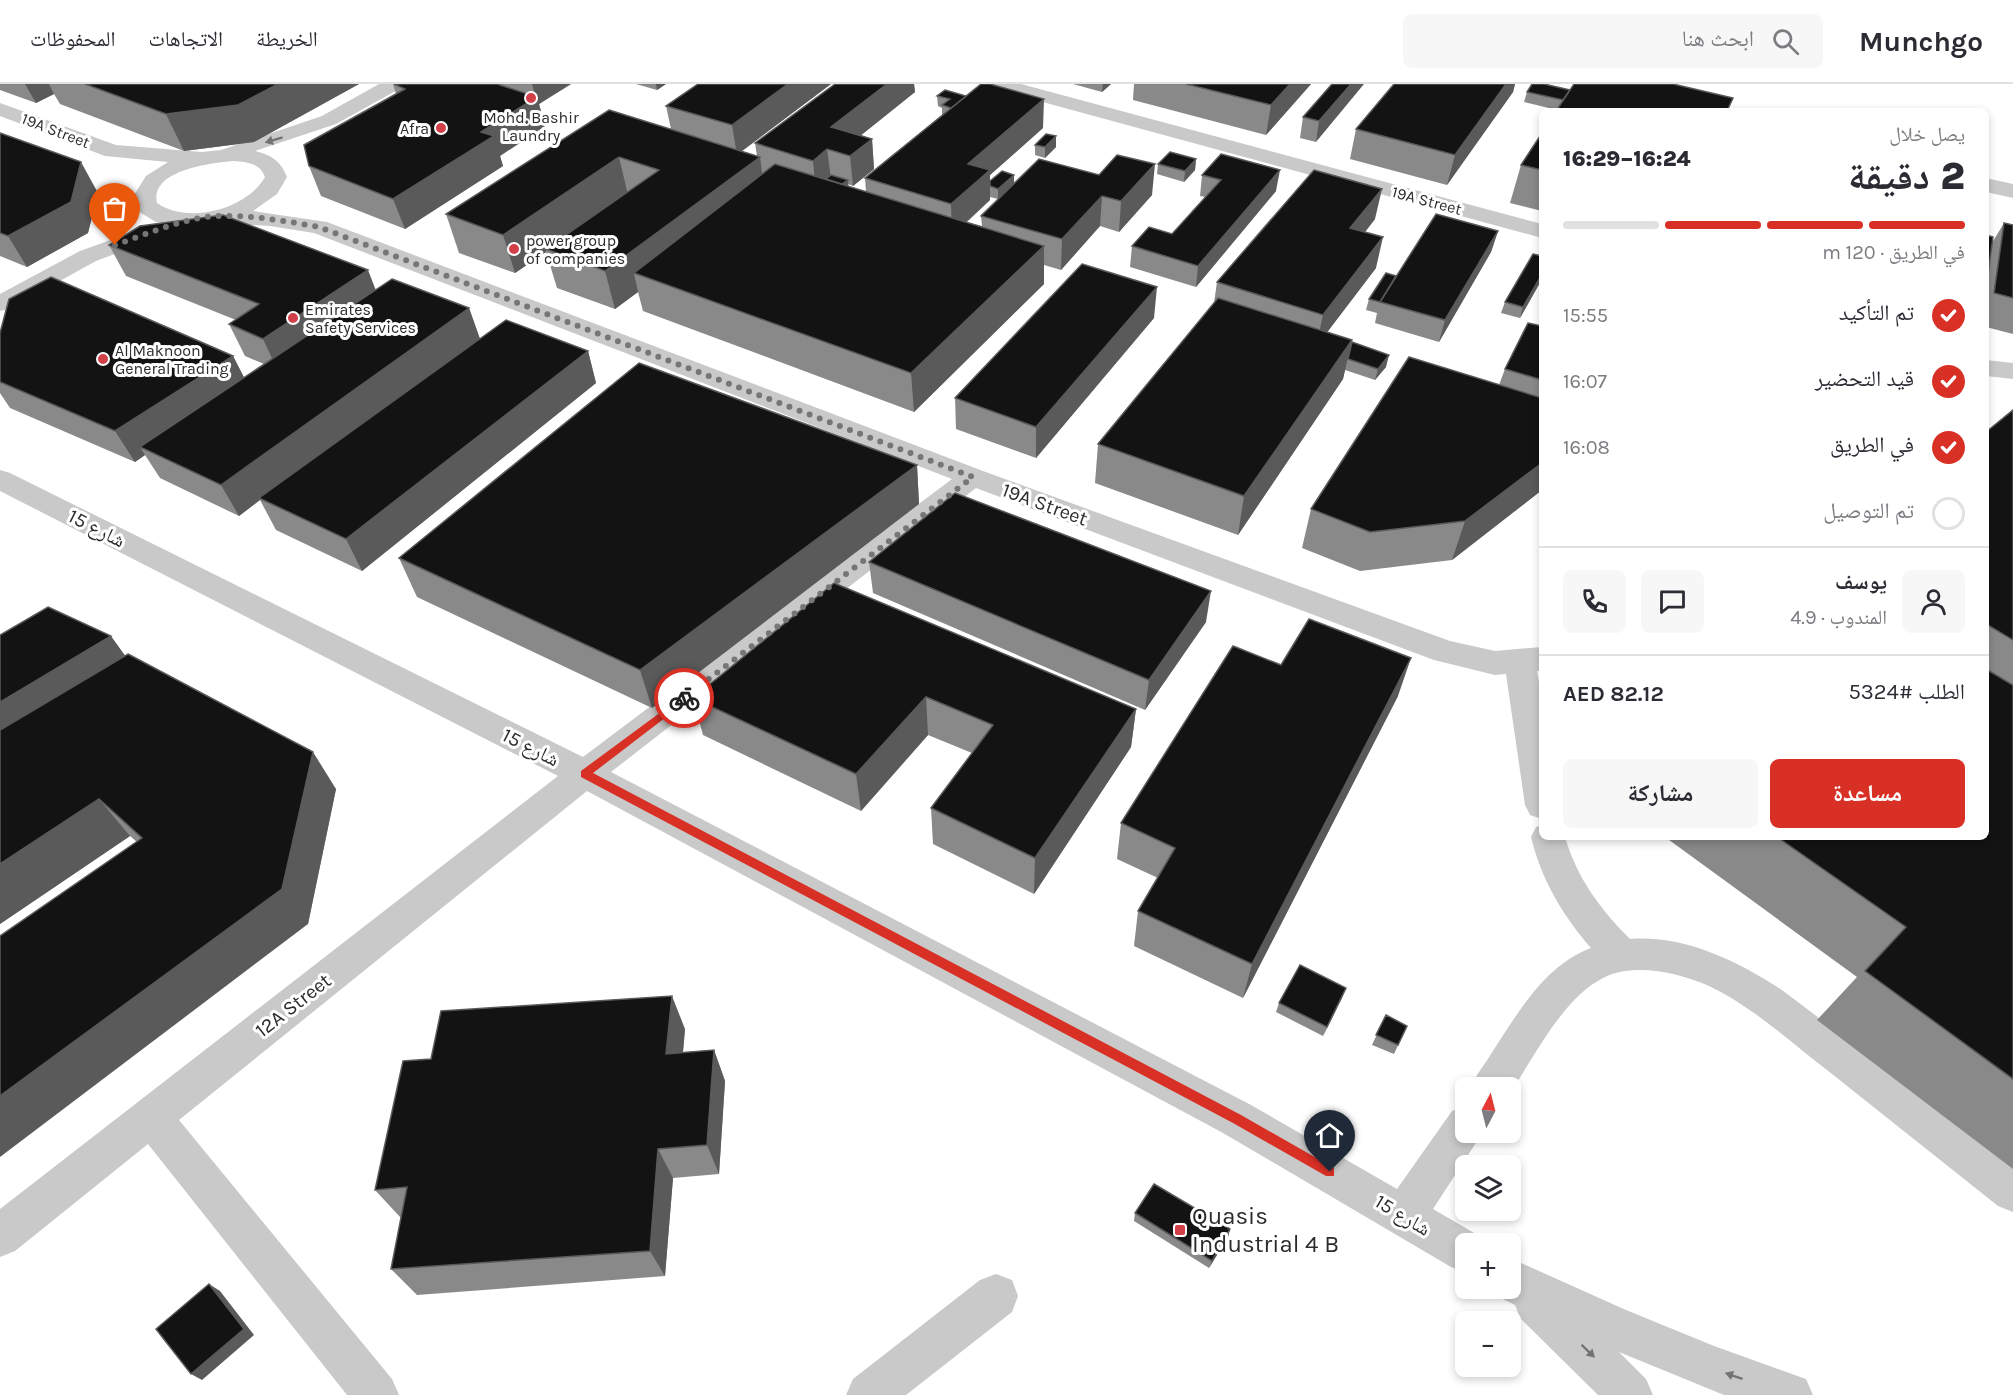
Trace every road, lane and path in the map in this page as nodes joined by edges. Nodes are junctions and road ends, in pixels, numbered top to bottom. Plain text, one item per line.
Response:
1 (394, 84) edge
2 (998, 84) edge
3 (0, 109) edge
4 (329, 120) junction
5 (113, 151) junction
6 (211, 157) junction
7 (276, 179) junction
8 (1989, 186) edge
9 (147, 191) junction
10 (2013, 191) edge
11 (207, 218) junction
12 (319, 227) junction
13 (1539, 230) edge
14 (88, 255) junction
15 (0, 304) edge
16 (1989, 368) edge
17 (2013, 371) edge
18 (973, 477) junction
19 (0, 479) edge
20 (1531, 661) edge
21 (1539, 766) edge
22 (585, 774) junction
23 (1549, 840) edge
24 (1622, 956) junction
25 (1498, 1077) edge
26 (151, 1118) junction
27 (1455, 1141) edge
28 (2013, 1191) edge
29 (1404, 1215) junction
30 (0, 1236) edge
31 (1455, 1245) edge
32 (1521, 1285) edge
33 (1521, 1289) edge
34 (996, 1296) dead end
35 (376, 1395) edge
36 (869, 1395) edge
37 (1630, 1395) edge
38 (1790, 1395) edge

1 - 4 street
2 - 13 street, 19A Street
3 - 5 street, 19A Street
4 -> 6 street
4 - 7 street
5 - 6 street
5 - 9 street
6 - 7 street
6 - 9 street
7 - 11 street
7 - 12 street
8 - 10 street
9 - 11 street
9 - 14 street
11 - 12 street
11 - 14 street
12 - 18 street, 19A Street
14 - 15 street
16 - 17 street
18 - 20 street, 19A Street
18 - 22 street, 12A Street
19 - 22 street, شارع 15
20 - 21 street
22 - 26 street, 12A Street
22 - 29 street, شارع 15
23 - 24 street
24 - 25 street
24 - 28 street
26 - 30 street, 12A Street
26 - 35 street
27 - 29 street
29 - 31 street, شارع 15
38 -> 32 street
33 -> 37 street
34 - 36 street

